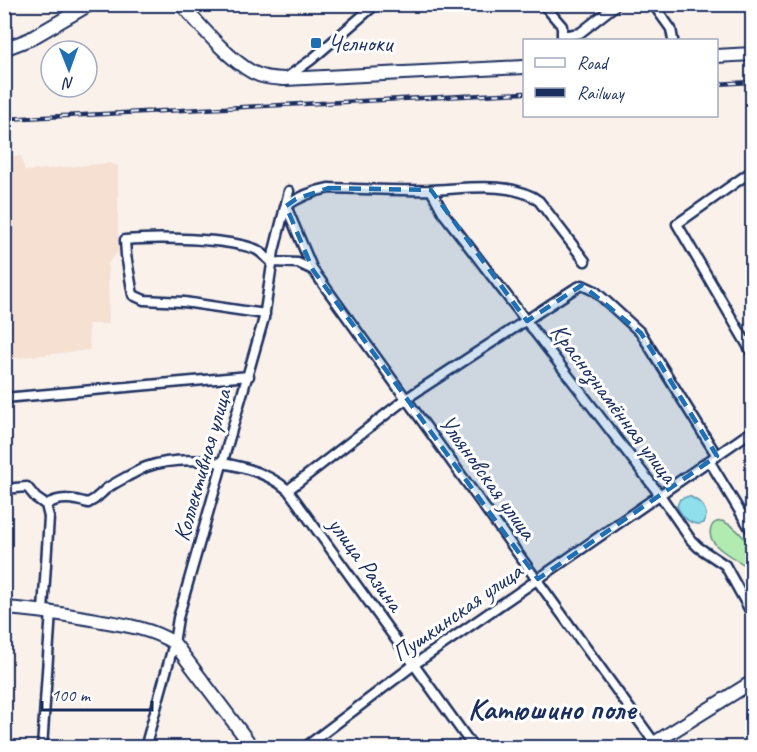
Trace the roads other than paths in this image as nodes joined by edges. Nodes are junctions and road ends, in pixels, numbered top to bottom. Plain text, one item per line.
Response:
1 (90, 4) edge
2 (181, 4) edge
3 (376, 4) edge
4 (543, 4) edge
5 (617, 4) edge
6 (653, 4) edge
7 (562, 38) edge
8 (673, 39) edge
9 (4, 49) edge
10 (753, 54) edge
11 (718, 56) edge
12 (523, 67) edge
13 (285, 79) junction
14 (753, 171) edge
15 (431, 190) junction
16 (289, 191) dead end
17 (286, 206) junction
18 (585, 261) dead end
19 (273, 263) junction
20 (314, 270) junction
21 (265, 314) junction
22 (527, 321) junction
23 (753, 353) edge
24 (249, 376) junction
25 (4, 398) edge
26 (407, 398) junction
27 (753, 431) edge
28 (714, 459) junction
29 (224, 464) junction
30 (4, 489) edge
31 (288, 490) junction
32 (660, 495) junction
33 (46, 504) junction
34 (751, 530) dead end
35 (538, 579) junction
36 (4, 608) edge
37 (47, 611) junction
38 (753, 614) edge
39 (174, 643) junction
40 (414, 664) junction
41 (753, 682) edge
42 (650, 745) edge
43 (42, 747) edge
44 (145, 747) edge
45 (254, 747) edge
46 (304, 747) edge
47 (474, 747) edge

1 - 9 street
2 - 13 street
3 - 13 street
4 - 7 street
5 - 7 street
6 - 8 street
10 - 11 street
12 - 13 street
14 - 23 street
15 - 17 street
15 - 18 street
15 - 22 street, Краснознамённая улица
16 - 17 street, Коллективная улица
17 - 19 street, Коллективная улица
17 - 20 street, Ульяновская улица
19 - 20 street
19 - 21 street, Коллективная улица
19 - 21 street
20 - 26 street, Ульяновская улица
21 - 24 street, Коллективная улица
22 - 26 street
22 - 28 street
22 - 32 street, Краснознамённая улица
24 - 25 street
24 - 29 street, Коллективная улица
26 - 31 street
26 - 35 street, Ульяновская улица
27 - 28 street, Пушкинская улица
28 - 32 street, Пушкинская улица
28 - 34 street
29 - 31 street, улица Разина
29 - 33 street, улица Разина
29 - 39 street, Коллективная улица
30 - 33 street
31 - 40 street, улица Разина
32 - 35 street, Пушкинская улица
32 - 38 street, Краснознамённая улица
33 - 37 street
35 - 40 street, Пушкинская улица
35 - 42 street, Ульяновская улица
36 - 37 street
37 - 39 street
37 - 43 street
39 - 44 street, Коллективная улица
39 - 45 street
40 - 46 street, Пушкинская улица
40 - 47 street, улица Разина
41 - 42 street

